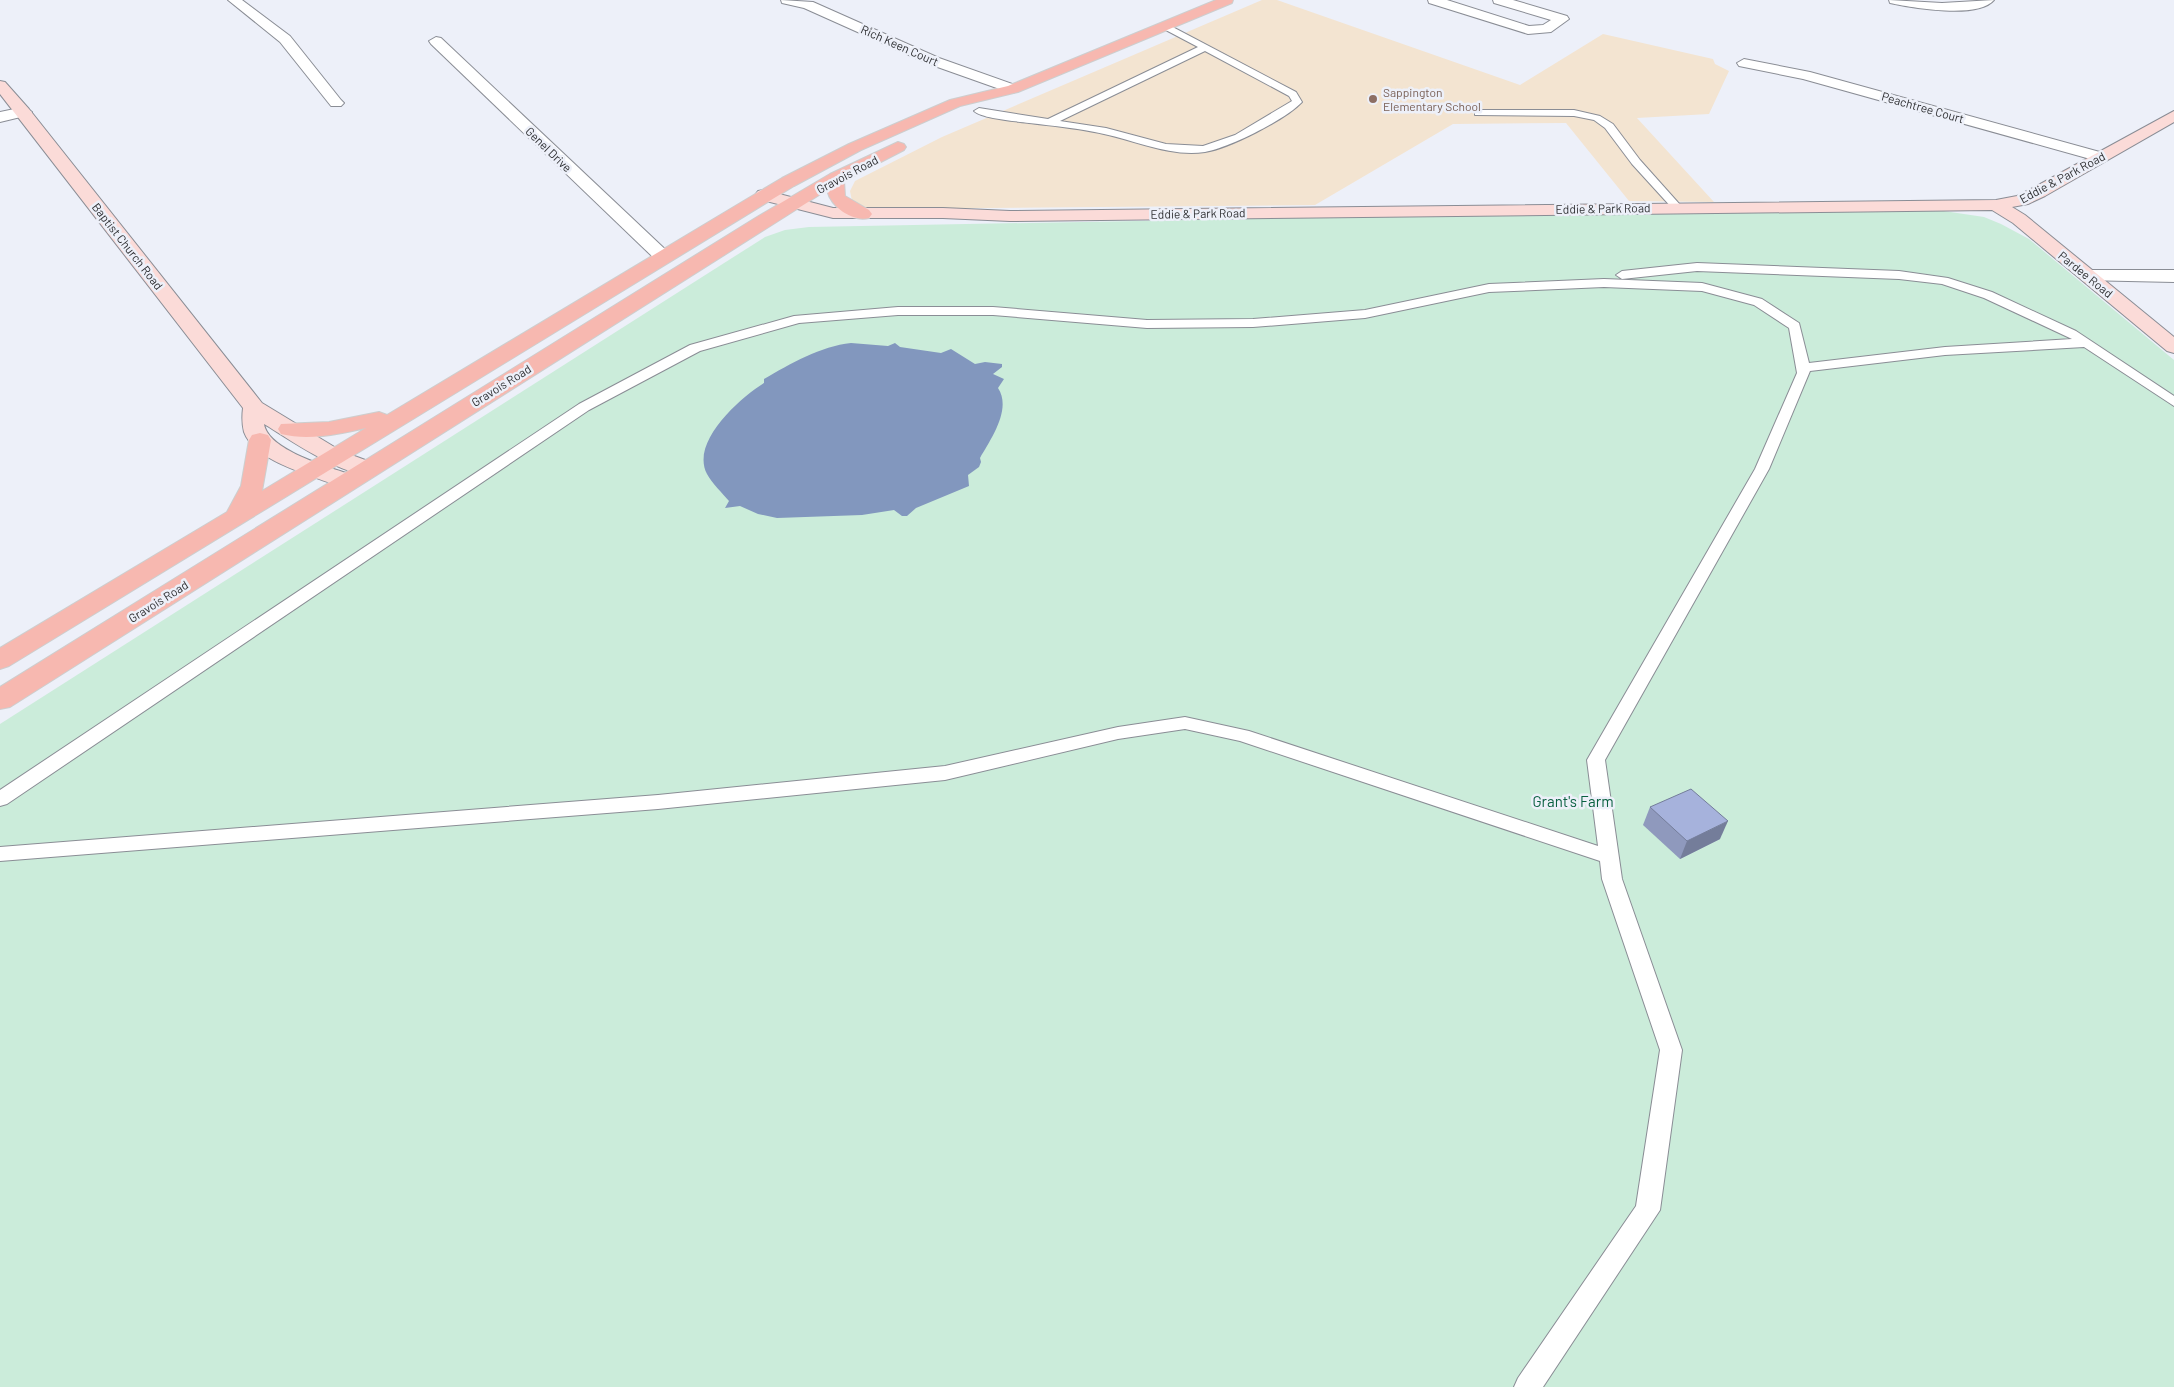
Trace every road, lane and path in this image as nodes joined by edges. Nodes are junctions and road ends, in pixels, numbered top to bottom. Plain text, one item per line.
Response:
1 (234, 0) edge
2 (787, 0) edge
3 (1227, 0) edge
4 (1434, 0) edge
5 (1499, 0) edge
6 (1895, 0) edge
7 (1988, 0) edge
8 (1919, 5) junction
9 (1969, 6) junction
10 (1980, 16) dead end
11 (1947, 21) dead end
12 (1165, 26) junction
13 (436, 41) dead end
14 (1205, 47) junction
15 (1744, 63) dead end
16 (0, 85) edge
17 (1013, 89) junction
18 (336, 103) dead end
19 (979, 111) junction
20 (24, 112) junction
21 (1478, 113) dead end
22 (2174, 116) edge
23 (0, 117) edge
24 (1048, 123) junction
25 (2101, 157) junction
26 (836, 178) junction
27 (756, 199) junction
28 (1996, 205) junction
29 (787, 207) junction
30 (1677, 207) junction
31 (863, 214) junction
32 (1010, 216) junction
33 (662, 256) junction
34 (2089, 276) junction
35 (2174, 276) edge
36 (1489, 288) junction
37 (2087, 344) junction
38 (2174, 347) edge
39 (1804, 368) junction
40 (2174, 402) edge
41 (254, 408) junction
42 (407, 411) junction
43 (289, 429) junction
44 (260, 440) junction
45 (333, 456) junction
46 (313, 468) junction
47 (358, 475) junction
48 (238, 513) junction
49 (0, 660) edge
50 (0, 700) edge
51 (0, 799) edge
52 (0, 854) edge
53 (1609, 857) junction
54 (1527, 1387) edge

1 - 18 street
2 - 17 street, Rich Keen Court
3 - 12 main road, Gravois Road
4 - 5 street
6 - 8 street
7 - 9 street
8 - 9 street
8 - 11 street
9 - 10 street
12 - 14 lane
12 - 17 main road, Gravois Road
13 - 33 street, Genel Drive
14 - 24 lane
14 - 24 lane
15 - 25 street, Peachtree Court
16 - 20 street, Baptist Church Road
17 - 19 main road, Gravois Road
17 - 27 main road, Gravois Road
19 - 24 lane
19 - 26 main road, Gravois Road
20 - 23 street
20 - 41 street, Baptist Church Road
21 - 30 lane
22 - 25 street, Eddie & Park Road
25 - 28 street, Eddie & Park Road
26 - 29 main road, Gravois Road
26 - 31 main road
27 - 29 street, Eddie & Park Road
27 - 33 main road, Gravois Road
28 - 30 street, Eddie & Park Road
28 - 34 street, Pardee Road
29 - 31 street, Eddie & Park Road
29 - 32 street, Eddie & Park Road
29 - 47 main road, Gravois Road
30 - 32 street, Eddie & Park Road
31 - 32 street, Eddie & Park Road
33 - 42 main road, Gravois Road
34 - 35 street
34 - 38 street, Pardee Road
36 - 37 lane
36 - 39 lane
36 - 51 lane
37 - 39 lane
37 - 40 lane
39 - 53 lane
41 - 43 street, Baptist Church Road
41 - 44 street
42 - 43 main road
42 - 45 main road, Gravois Road
43 - 45 street, Baptist Church Road
44 - 46 street
44 - 48 main road
45 - 46 main road, Gravois Road
45 - 47 street, Baptist Church Road
46 - 47 street
46 - 48 main road, Gravois Road
47 - 50 main road, Gravois Road
48 - 49 main road, Gravois Road
52 - 53 lane
53 - 54 lane

